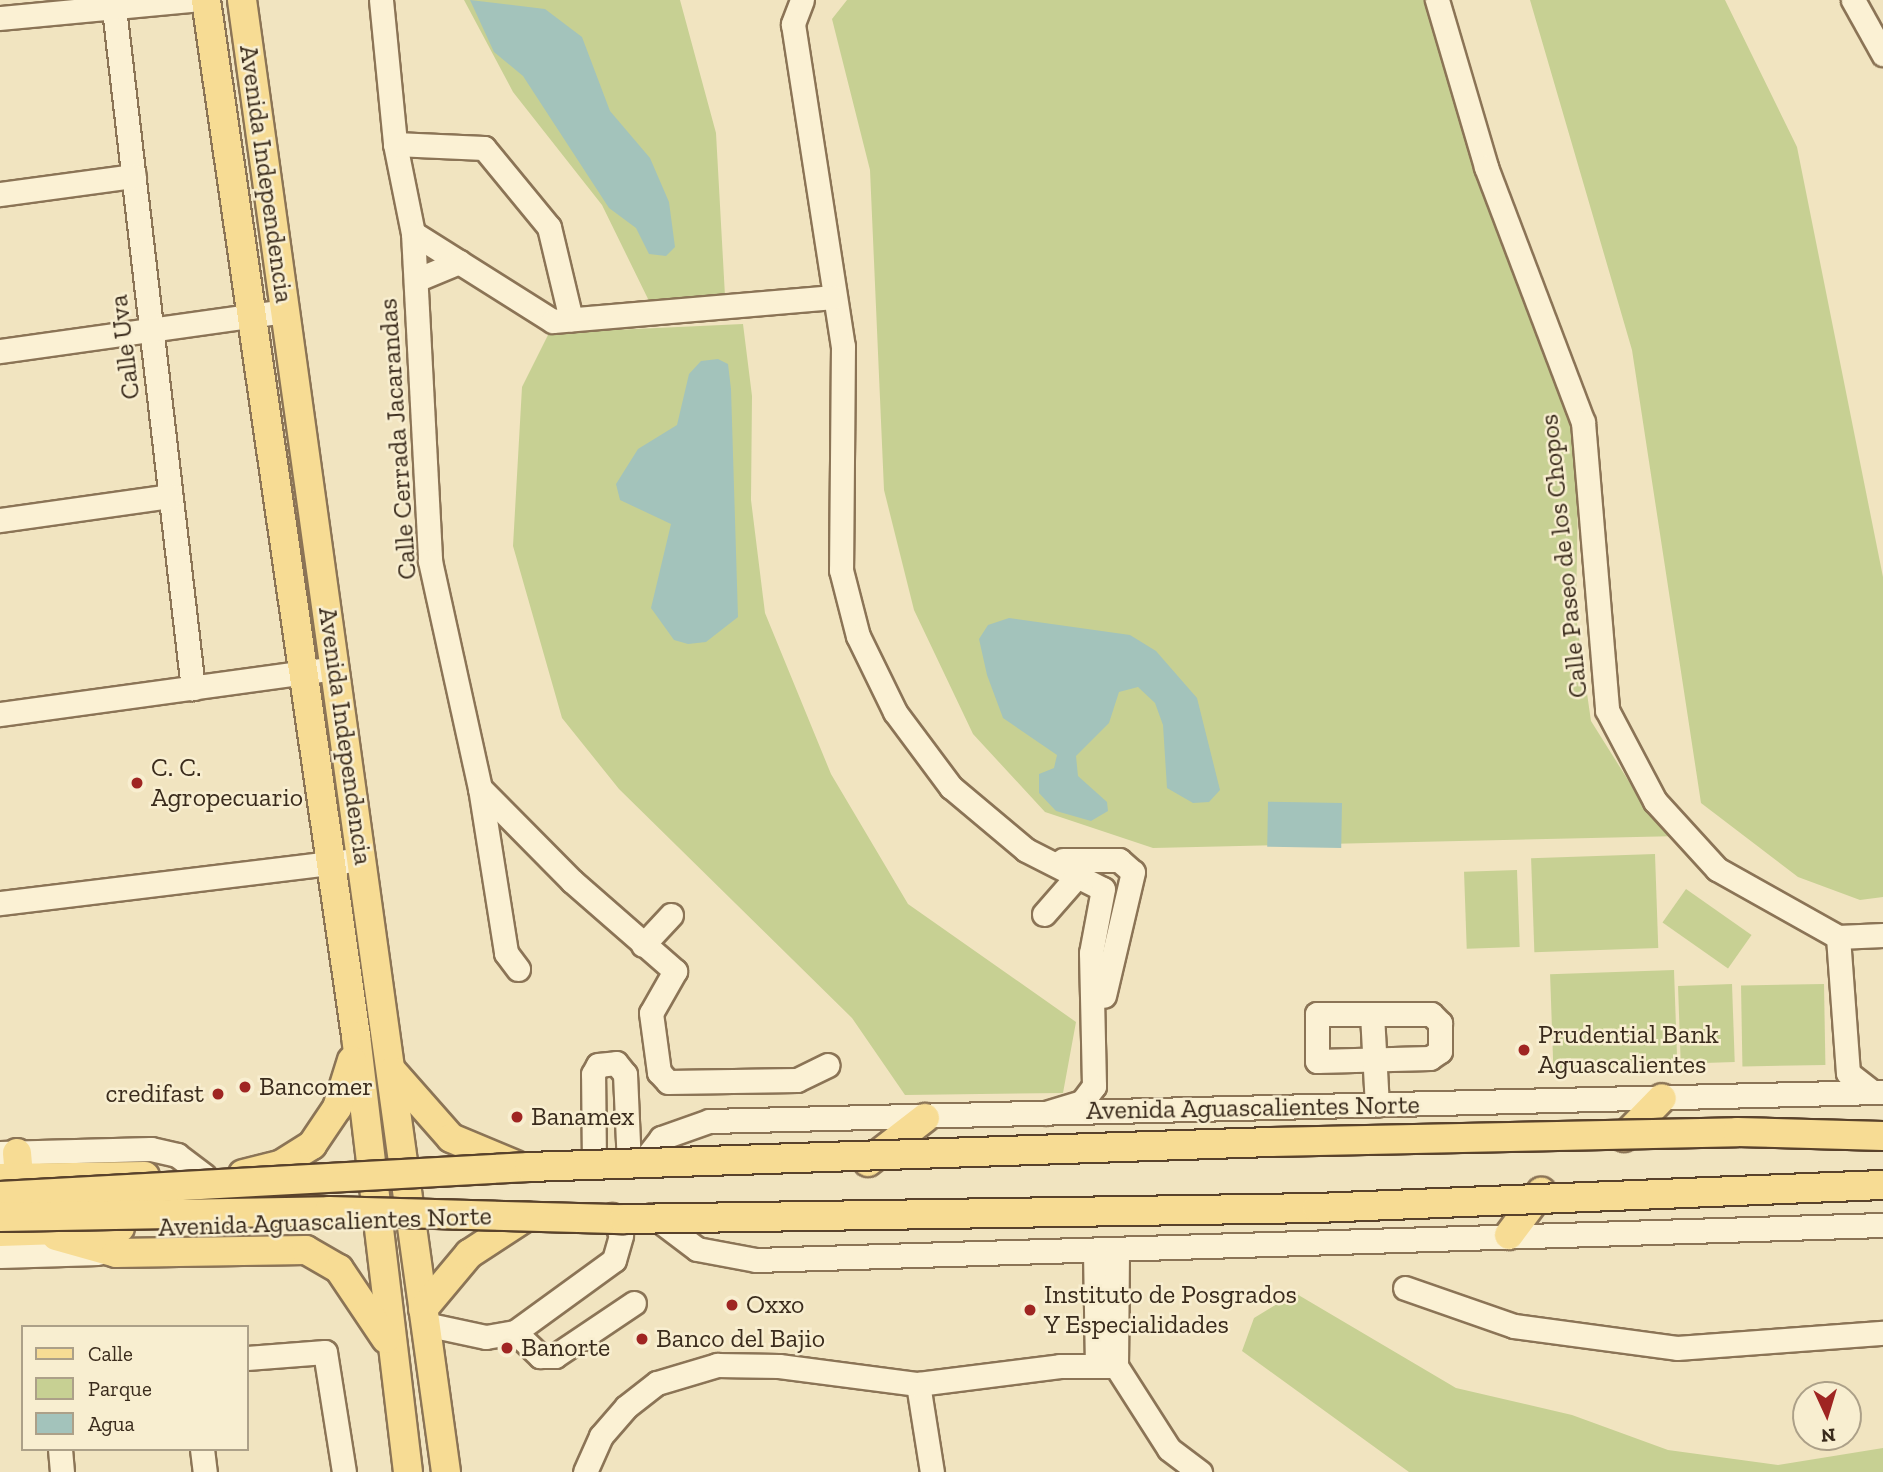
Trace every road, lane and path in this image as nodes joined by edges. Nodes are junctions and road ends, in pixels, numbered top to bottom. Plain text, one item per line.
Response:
1 (189, 0) edge
2 (206, 0) edge
3 (242, 0) edge
4 (382, 0) edge
5 (802, 0) edge
6 (1437, 0) edge
7 (1853, 0) edge
8 (114, 4) edge
9 (0, 18) edge
10 (1883, 54) edge
11 (395, 144) junction
12 (134, 176) junction
13 (0, 194) edge
14 (413, 233) junction
15 (459, 262) junction
16 (416, 280) junction
17 (834, 297) junction
18 (285, 311) junction
19 (249, 316) junction
20 (571, 319) junction
21 (152, 330) junction
22 (0, 351) edge
23 (170, 496) junction
24 (0, 520) edge
25 (336, 668) junction
26 (302, 673) junction
27 (193, 688) junction
28 (0, 714) edge
29 (480, 788) junction
30 (362, 858) junction
31 (1043, 858) junction
32 (328, 864) junction
33 (1079, 874) junction
34 (0, 903) edge
35 (1044, 914) dead end
36 (671, 915) dead end
37 (1883, 935) edge
38 (1838, 937) junction
39 (643, 945) junction
40 (518, 969) dead end
41 (1371, 1014) junction
42 (356, 1036) junction
43 (1844, 1056) junction
44 (1374, 1060) junction
45 (828, 1065) dead end
46 (392, 1071) junction
47 (1878, 1092) edge
48 (1816, 1094) junction
49 (1662, 1098) junction
50 (1377, 1105) junction
51 (1198, 1108) junction
52 (1046, 1113) junction
53 (925, 1118) junction
54 (1883, 1134) edge
55 (1624, 1137) junction
56 (868, 1162) junction
57 (594, 1163) junction
58 (635, 1164) junction
59 (523, 1166) junction
60 (370, 1171) junction
61 (404, 1171) junction
62 (6, 1173) edge
63 (243, 1174) junction
64 (1883, 1184) edge
65 (1541, 1192) junction
66 (649, 1213) junction
67 (612, 1215) junction
68 (527, 1216) junction
69 (0, 1217) edge
70 (377, 1220) junction
71 (411, 1222) junction
72 (1883, 1225) edge
73 (44, 1231) junction
74 (0, 1232) edge
75 (1509, 1235) junction
76 (1106, 1252) junction
77 (116, 1253) junction
78 (0, 1256) edge
79 (1405, 1288) dead end
80 (635, 1303) dead end
81 (424, 1317) junction
82 (515, 1332) junction
83 (1883, 1333) edge
84 (393, 1350) junction
85 (248, 1358) edge
86 (1106, 1366) junction
87 (918, 1384) junction
88 (60, 1451) edge
89 (202, 1451) edge
90 (62, 1472) edge
91 (205, 1472) edge
92 (344, 1472) edge
93 (408, 1472) edge
94 (446, 1472) edge
95 (586, 1472) edge
96 (932, 1472) edge
97 (1200, 1472) edge

1 - 8 street
2 - 19 main road, Avenida Independencia
3 - 18 main road, Avenida Independencia
4 - 11 street
5 - 17 street
6 - 38 street, Calle Paseo de los Chopos
7 - 10 street
8 - 9 street
8 - 12 street, Calle Uva
11 - 14 street
11 - 20 street
12 - 13 street
12 - 21 street, Calle Uva
14 - 15 street
14 - 16 street, Calle Cerrada Jacarandas
15 - 16 street
15 - 20 street
16 - 29 street, Calle Cerrada Jacarandas
17 - 20 street
17 - 31 street
18 - 19 street
18 - 25 main road, Avenida Independencia
19 - 21 street
19 - 26 main road, Avenida Independencia
21 - 22 street
21 - 23 street, Calle Uva
23 - 24 street
23 - 27 street, Calle Uva
25 - 26 street
25 - 30 main road, Avenida Independencia
26 - 27 street
26 - 32 main road, Avenida Independencia
27 - 28 street
29 - 39 street
29 - 40 street, Calle Cerrada Jacarandas
30 - 32 street
30 - 46 main road, Avenida Independencia
31 - 33 street
31 - 51 street
32 - 34 street
32 - 42 main road, Avenida Independencia
33 - 35 street
33 - 52 street
36 - 39 street
37 - 38 street
38 - 43 street
39 - 45 street
41 - 44 street
41 - 44 street
41 - 44 street
42 - 60 main road, Avenida Independencia
42 - 63 main road
43 - 47 street
43 - 48 street
44 - 50 street
46 - 59 main road
46 - 61 main road, Avenida Independencia
47 - 48 street, Avenida Aguascalientes Norte
48 - 49 street, Avenida Aguascalientes Norte
49 - 50 street, Avenida Aguascalientes Norte
49 - 55 main road
50 - 51 street, Avenida Aguascalientes Norte
51 - 52 street, Avenida Aguascalientes Norte
52 - 53 street, Avenida Aguascalientes Norte
53 - 56 main road
53 - 58 street, Avenida Aguascalientes Norte
54 - 55 main road, Avenida Aguascalientes Norte
54 - 59 main road, bridge
55 - 56 main road, Avenida Aguascalientes Norte
56 - 58 main road, Avenida Aguascalientes Norte
57 - 58 main road, Avenida Aguascalientes Norte
57 - 58 street
57 - 59 main road, Avenida Aguascalientes Norte
59 - 61 main road, Avenida Aguascalientes Norte
59 - 62 main road, bridge
60 - 61 main road, Avenida Aguascalientes Norte
60 - 63 main road, Avenida Aguascalientes Norte
60 - 70 main road, Avenida Independencia
61 - 71 main road, Avenida Independencia
62 - 63 main road, Avenida Aguascalientes Norte
64 - 65 main road, Avenida Aguascalientes Norte
64 - 69 main road, bridge
65 - 66 main road, Avenida Aguascalientes Norte
65 - 75 main road
66 - 67 main road, Avenida Aguascalientes Norte
66 - 76 street
67 - 68 main road, Avenida Aguascalientes Norte
67 - 82 street
68 - 71 main road, Avenida Aguascalientes Norte
68 - 81 main road
70 - 71 main road, Avenida Aguascalientes Norte
70 - 73 main road, Avenida Aguascalientes Norte
70 - 84 main road, Avenida Independencia
71 - 81 main road, Avenida Independencia
72 - 75 street
73 - 74 main road, Avenida Aguascalientes Norte
73 - 77 main road
75 - 76 street
76 - 86 street
77 - 78 street
77 - 84 main road
79 - 83 street
80 - 82 street
81 - 82 street
81 - 94 main road, Avenida Independencia
84 - 93 main road, Avenida Independencia
85 - 92 street
86 - 87 street
86 - 97 street
87 - 95 street
87 - 96 street
88 - 90 street
89 - 91 street

